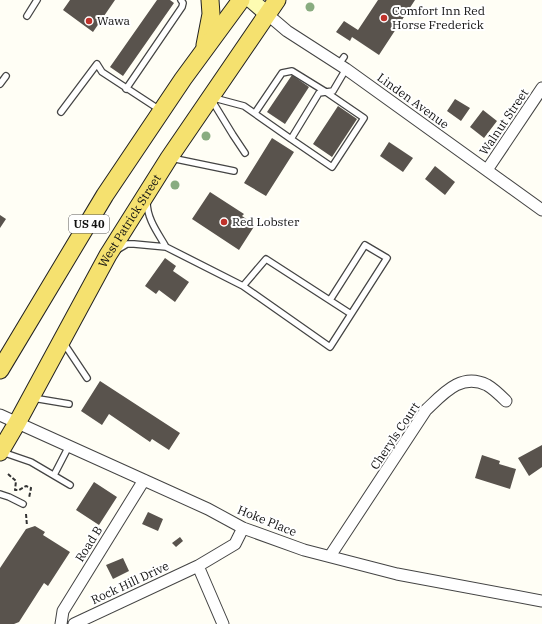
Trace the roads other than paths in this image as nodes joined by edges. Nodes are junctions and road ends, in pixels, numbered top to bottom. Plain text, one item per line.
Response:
1 (38, 0) edge
2 (181, 0) edge
3 (210, 0) edge
4 (241, 0) edge
5 (251, 0) edge
6 (277, 0) edge
7 (267, 14) junction
8 (27, 16) dead end
9 (203, 52) junction
10 (343, 63) junction
11 (6, 76) dead end
12 (0, 84) edge
13 (542, 88) edge
14 (126, 89) junction
15 (326, 92) junction
16 (210, 97) junction
17 (162, 111) junction
18 (61, 112) dead end
19 (254, 113) junction
20 (291, 138) junction
21 (246, 153) dead end
22 (169, 158) junction
23 (487, 170) junction
24 (234, 171) dead end
25 (148, 192) junction
26 (542, 210) edge
27 (166, 246) junction
28 (108, 255) junction
29 (242, 286) junction
30 (330, 300) junction
31 (351, 314) junction
32 (62, 340) junction
33 (0, 370) edge
34 (87, 378) dead end
35 (31, 398) junction
36 (506, 401) dead end
37 (69, 404) dead end
38 (0, 415) edge
39 (18, 422) junction
40 (69, 446) junction
41 (0, 452) edge
42 (54, 475) junction
43 (144, 480) junction
44 (70, 485) dead end
45 (0, 494) edge
46 (23, 504) dead end
47 (243, 528) junction
48 (330, 556) junction
49 (198, 566) junction
50 (542, 601) edge
51 (61, 624) edge
52 (74, 624) edge
53 (223, 624) edge

1 - 8 lane
2 - 14 lane
3 - 9 main road
4 - 9 main road, US 40
5 - 7 main road
6 - 7 main road, West Patrick Street / US 40
7 - 10 street, Linden Avenue
7 - 16 main road, West Patrick Street / US 40
9 - 17 main road, US 40
10 - 15 lane
10 - 23 street, Linden Avenue
11 - 12 lane
13 - 23 street, Walnut Street
14 - 17 lane
14 - 18 lane
15 - 19 lane
15 - 20 lane
15 - 20 lane
16 - 19 lane
16 - 21 lane
16 - 22 main road, West Patrick Street / US 40
17 - 33 main road, US 40
19 - 20 lane
22 - 24 lane
22 - 25 main road, West Patrick Street / US 40
23 - 26 street, Linden Avenue
25 - 27 lane
25 - 28 main road, West Patrick Street / US 40
27 - 28 lane
27 - 29 lane
28 - 32 main road, West Patrick Street / US 40
29 - 30 lane
29 - 31 lane
30 - 31 lane
30 - 31 lane
32 - 34 lane
32 - 35 main road, West Patrick Street / US 40
35 - 37 lane
35 - 39 main road, West Patrick Street / US 40
36 - 48 street, Cheryls Court
38 - 39 street, Hoke Place
39 - 40 street, Hoke Place
39 - 41 main road, West Patrick Street / US 40
40 - 42 lane
40 - 43 street, Hoke Place
41 - 42 lane
42 - 44 lane
43 - 47 street, Hoke Place
43 - 51 street, Road B
45 - 46 lane
47 - 48 street, Hoke Place
47 - 49 street, Rock Hill Drive
48 - 50 street, Hoke Place
49 - 52 street, Rock Hill Drive
49 - 53 street

